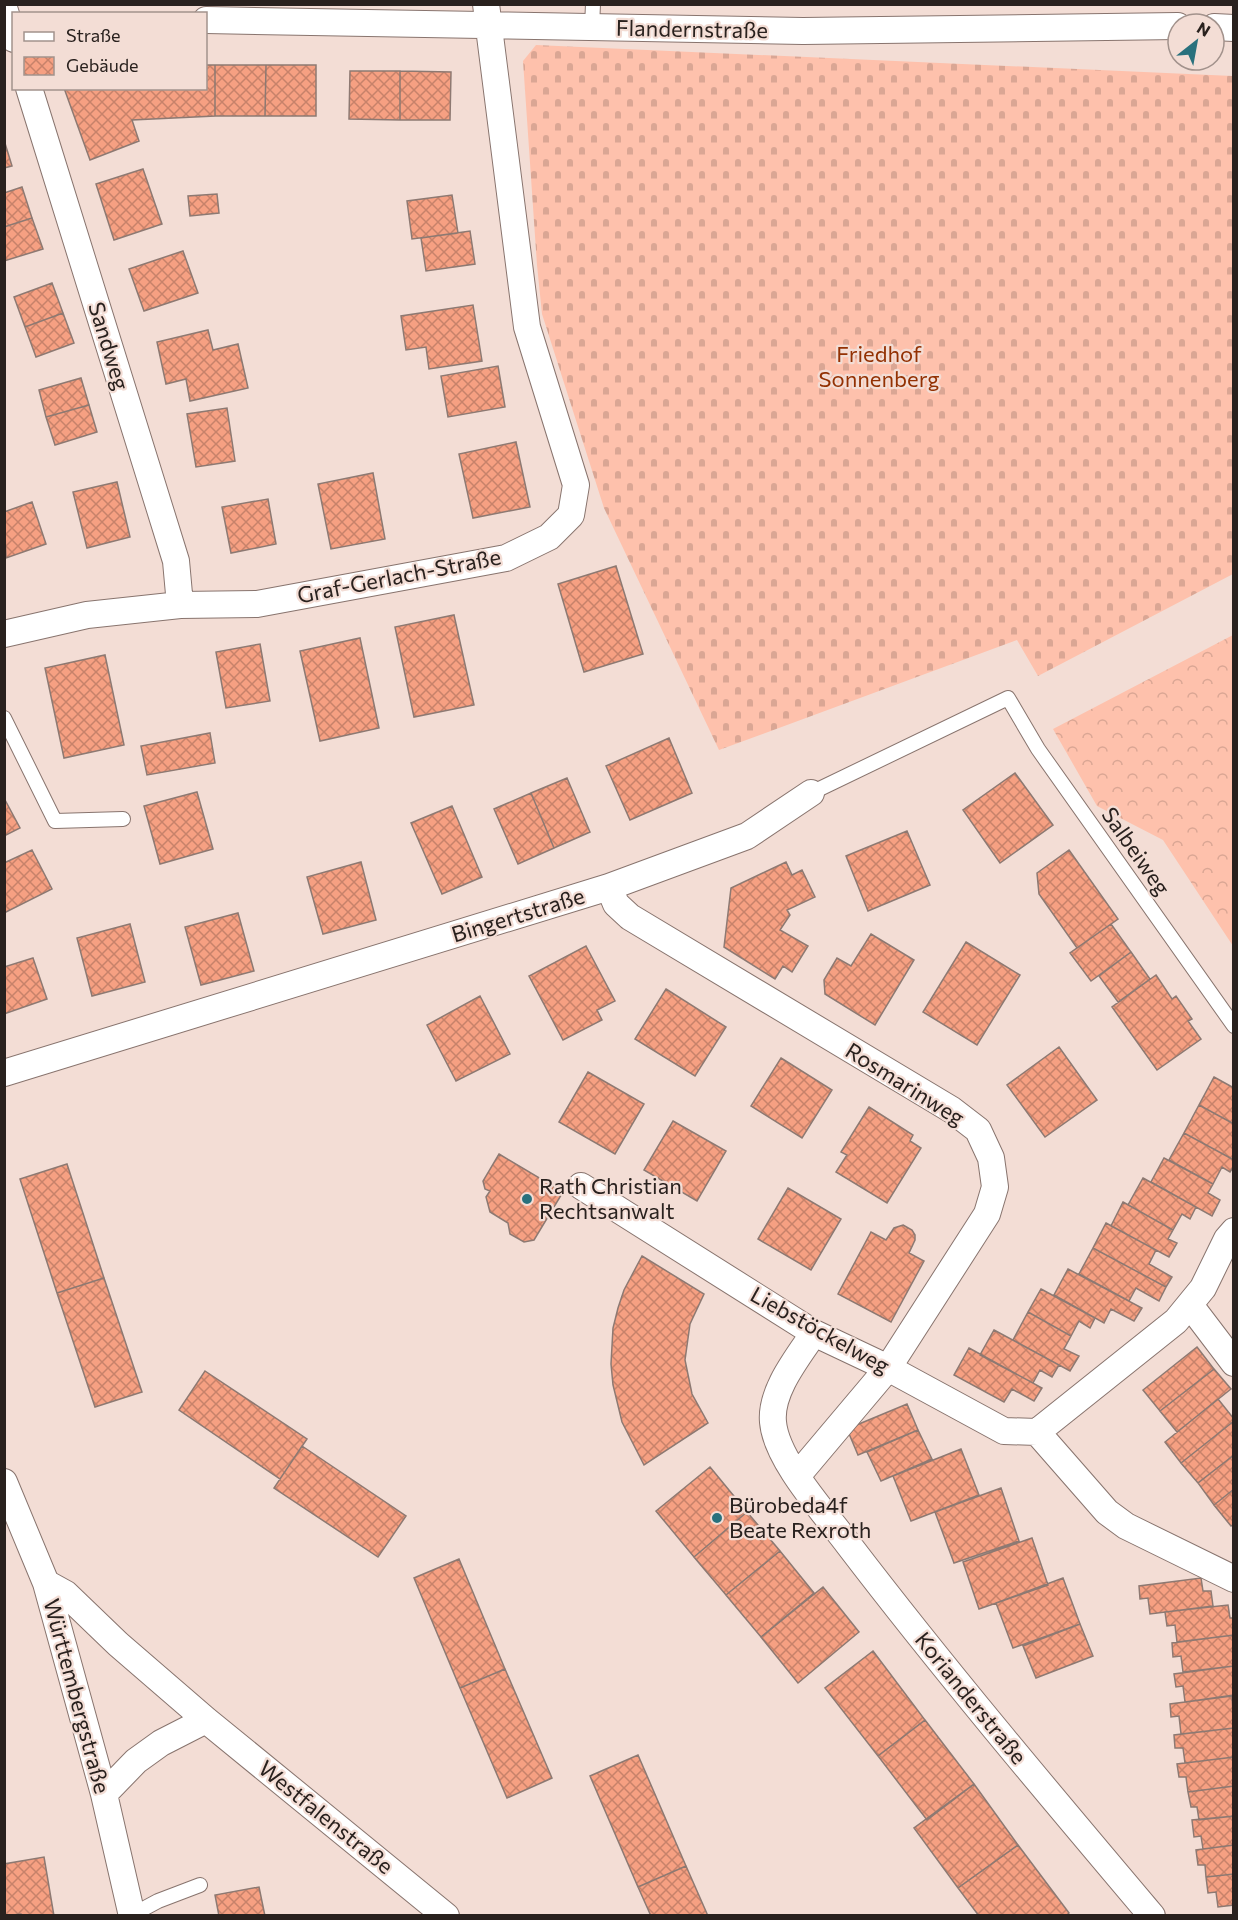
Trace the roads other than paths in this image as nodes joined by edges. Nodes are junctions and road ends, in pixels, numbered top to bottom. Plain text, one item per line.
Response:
1 (488, 15) edge
2 (593, 16) edge
3 (207, 20) edge
4 (1166, 26) edge
5 (30, 90) edge
6 (180, 605) junction
7 (4, 634) edge
8 (1008, 698) joint
9 (4, 718) edge
10 (811, 793) joint
11 (123, 819) dead end
12 (609, 887) junction
13 (1233, 1026) edge
14 (4, 1073) edge
15 (581, 1186) dead end
16 (1233, 1232) edge
17 (1190, 1305) junction
18 (814, 1333) junction
19 (1233, 1363) edge
20 (888, 1368) junction
21 (1037, 1432) junction
22 (796, 1476) junction
23 (4, 1482) edge
24 (1233, 1579) edge
25 (46, 1583) junction
26 (206, 1720) junction
27 (104, 1794) junction
28 (200, 1885) dead end
29 (132, 1915) edge
30 (446, 1916) edge
31 (1152, 1916) edge

1 - 2 street, Flandernstraße
1 - 3 street, Flandernstraße
1 - 6 street, Graf-Gerlach-Straße
2 - 4 street, Flandernstraße
5 - 6 street, Sandweg
6 - 7 street, Graf-Gerlach-Straße
8 - 10 lane, Bingertstraße
8 - 13 lane, Salbeiweg
9 - 11 lane
10 - 12 street, Bingertstraße
12 - 14 street, Bingertstraße
12 - 20 street, Rosmarinweg
15 - 18 street, Liebstöckelweg
16 - 17 street
17 - 19 street
17 - 21 street
18 - 20 street, Liebstöckelweg
18 - 22 street, Korianderstraße
20 - 21 street, Liebstöckelweg
20 - 22 street
21 - 24 street
22 - 31 street, Korianderstraße
23 - 25 street, Württembergstraße
25 - 26 street, Westfalenstraße
25 - 27 street, Württembergstraße
26 - 27 street
26 - 30 street, Westfalenstraße
27 - 29 street, Württembergstraße
28 - 29 lane

